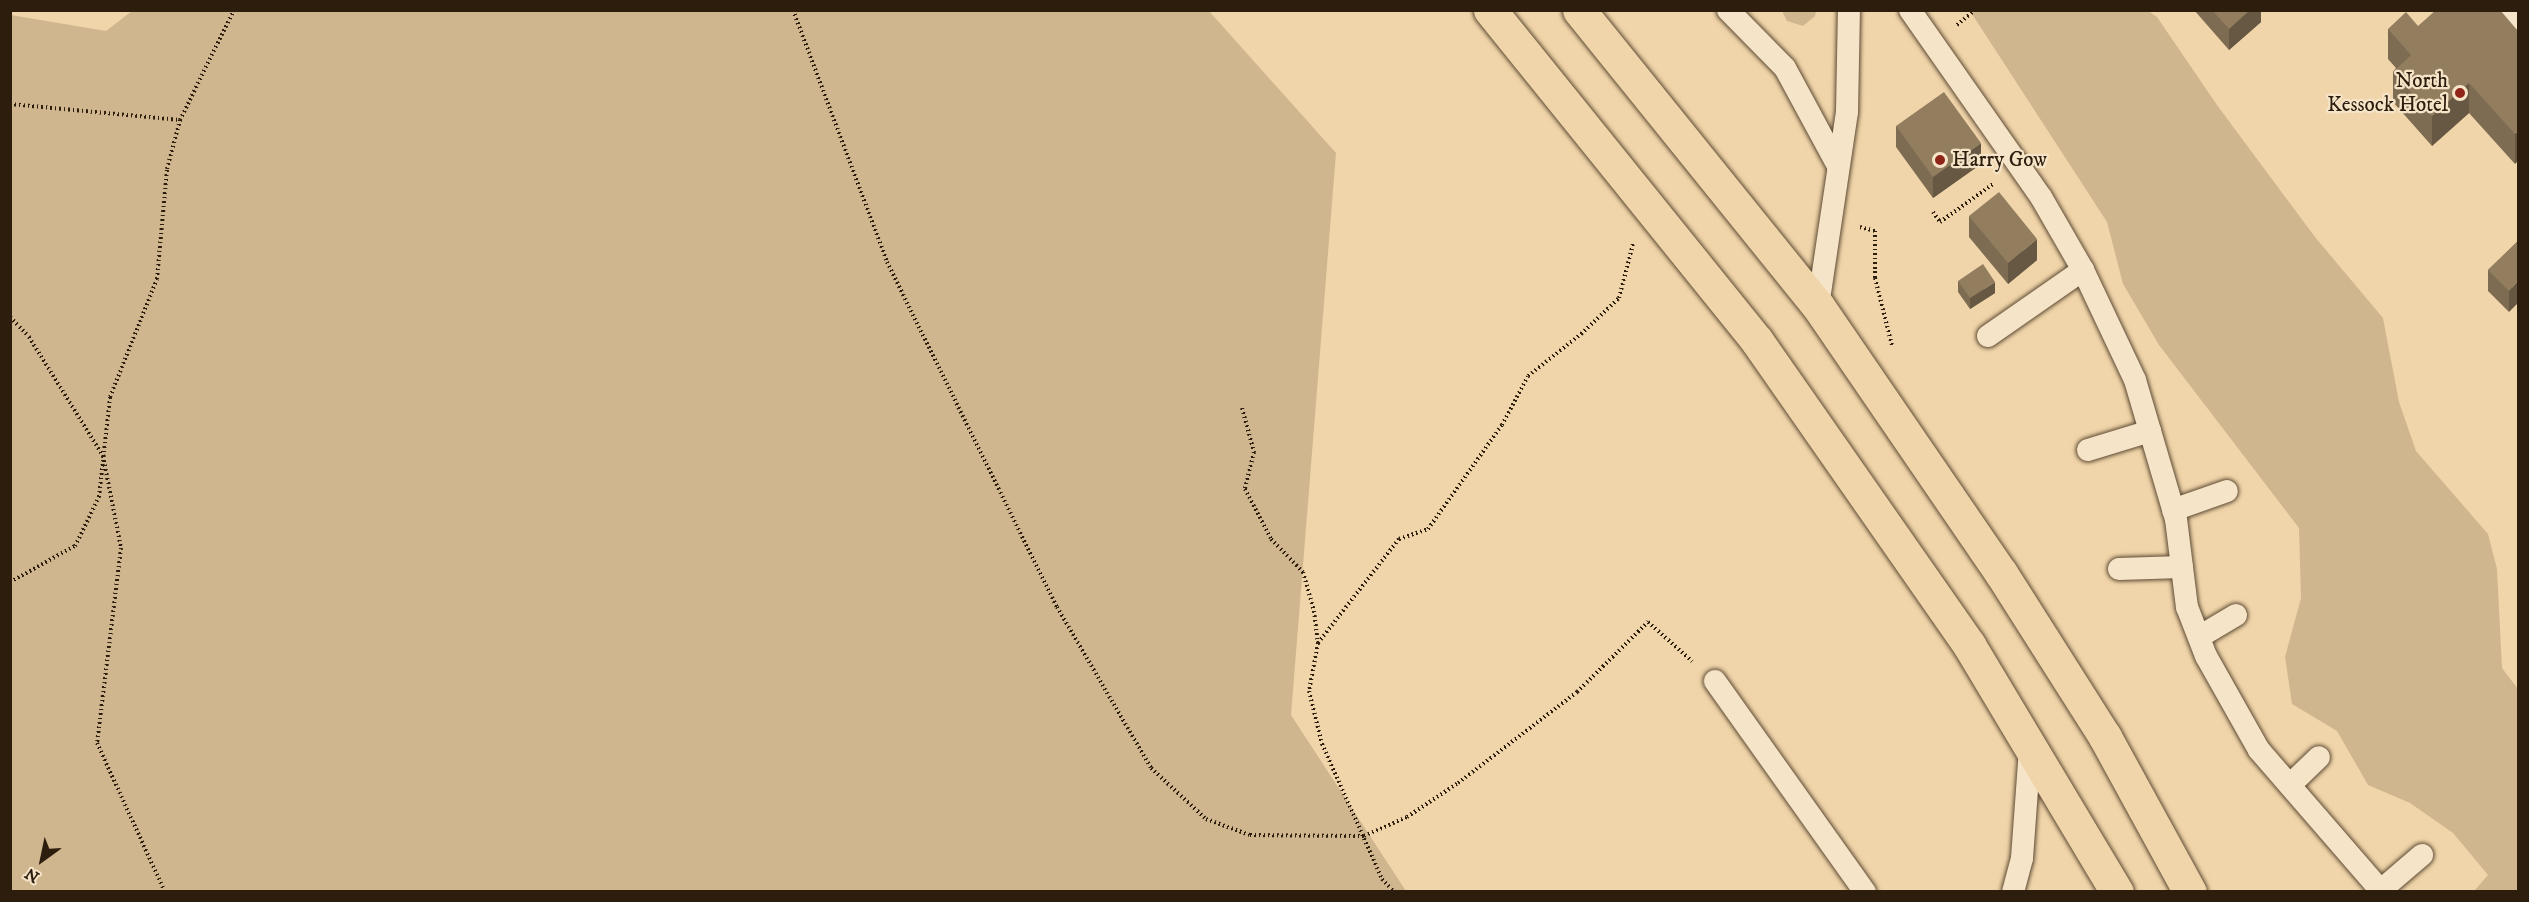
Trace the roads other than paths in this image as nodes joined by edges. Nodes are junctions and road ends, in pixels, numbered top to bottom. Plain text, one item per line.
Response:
1 (1490, 10) edge
2 (1579, 10) edge
3 (1728, 10) edge
4 (1849, 10) edge
5 (1910, 10) edge
6 (2509, 10) edge
7 (2518, 22) edge
8 (1838, 166) junction
9 (2083, 270) junction
10 (1818, 306) junction
11 (1989, 336) dead end
12 (2150, 431) junction
13 (2088, 450) dead end
14 (2227, 491) dead end
15 (2173, 510) junction
16 (2182, 567) junction
17 (2119, 569) dead end
18 (2236, 615) dead end
19 (2199, 637) junction
20 (1715, 681) road end
21 (2031, 744) junction
22 (2319, 757) dead end
23 (2290, 785) junction
24 (2422, 855) dead end
25 (1865, 891) edge
26 (2013, 891) edge
27 (2117, 891) edge
28 (2190, 891) edge
29 (2382, 891) edge

1 - 21 highway
2 - 10 highway
3 - 8 lane
4 - 8 lane
5 - 9 lane
6 - 7 street
8 - 10 lane
9 - 11 lane
9 - 12 lane
10 - 28 highway
12 - 13 lane
12 - 15 lane
14 - 15 lane
15 - 16 lane
16 - 17 lane
16 - 19 lane
18 - 19 lane
19 - 23 lane
20 - 25 lane
21 - 26 lane
21 - 27 highway
22 - 23 lane
23 - 29 lane
24 - 29 lane

